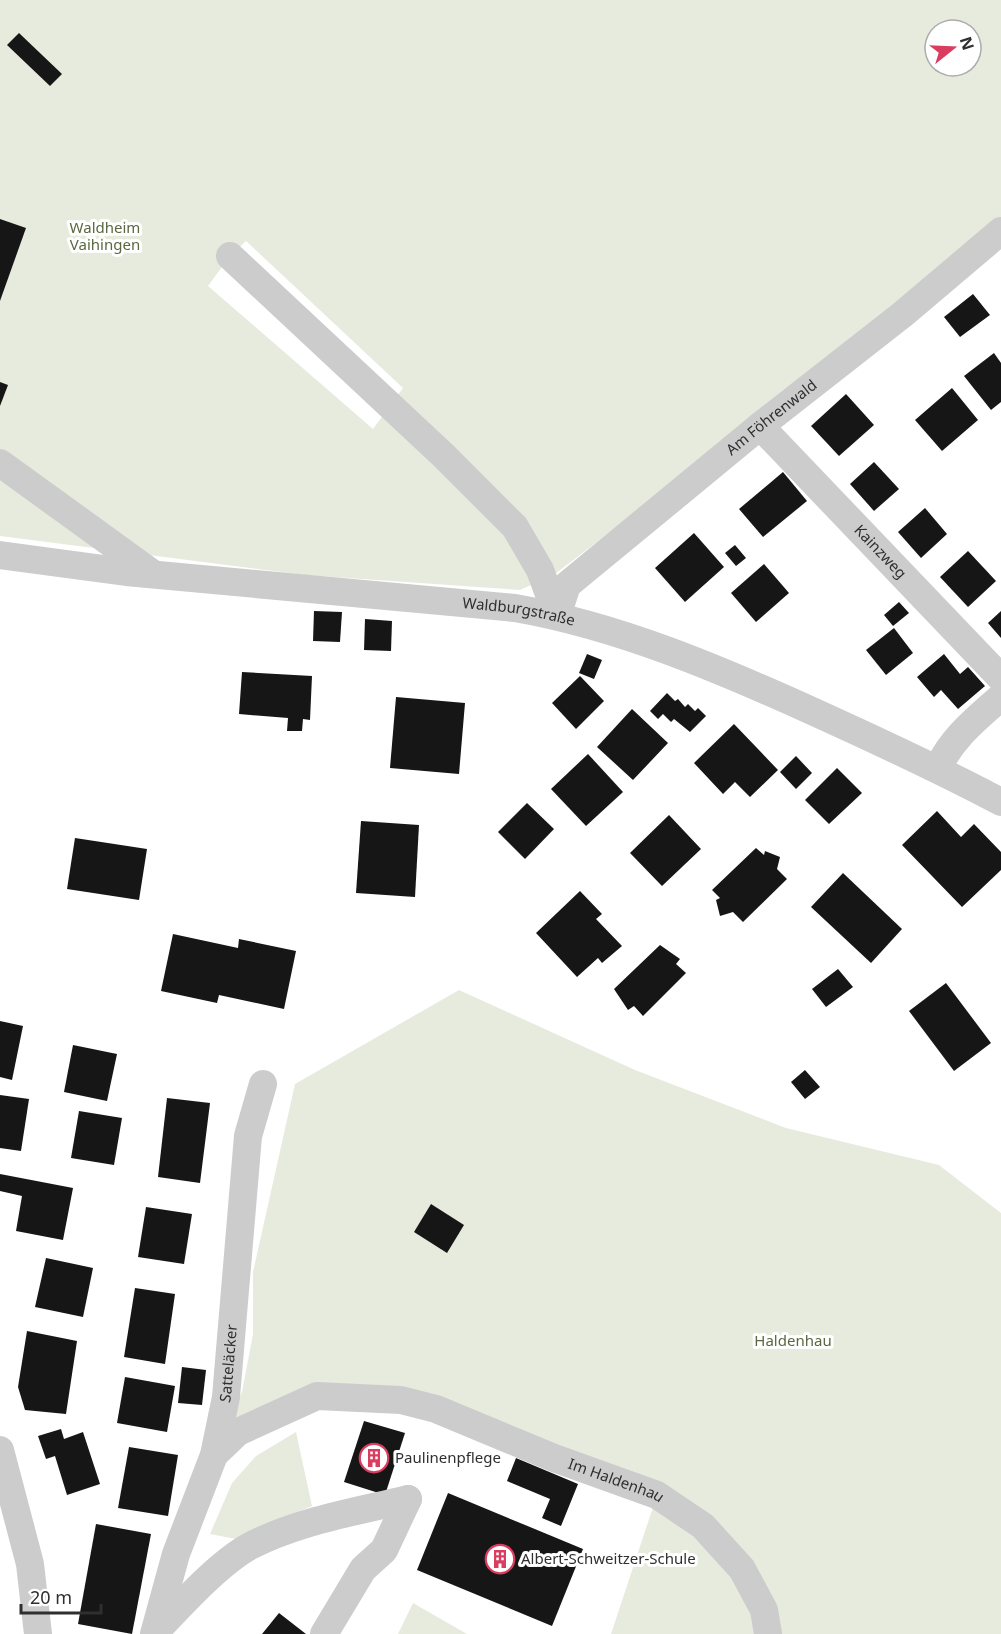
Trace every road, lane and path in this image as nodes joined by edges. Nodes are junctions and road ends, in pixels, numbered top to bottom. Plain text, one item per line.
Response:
1 (1001, 231) edge
2 (230, 256) dead end
3 (760, 426) junction
4 (0, 463) edge
5 (0, 555) edge
6 (154, 574) junction
7 (557, 616) junction
8 (1001, 678) edge
9 (1001, 697) edge
10 (938, 768) junction
11 (1001, 802) edge
12 (263, 1084) dead end
13 (0, 1453) edge
14 (214, 1455) junction
15 (38, 1634) edge
16 (154, 1634) edge
17 (324, 1634) edge
18 (768, 1634) edge

1 - 3 street, Am Föhrenwald
2 - 7 street
3 - 7 street, Am Föhrenwald
3 - 8 street, Kainzweg
4 - 6 street
5 - 6 street, Waldburgstraße
6 - 7 street, Waldburgstraße
7 - 10 street, Waldburgstraße
9 - 10 street
10 - 11 street, Waldburgstraße
12 - 14 street, Satteläcker
13 - 15 street
14 - 16 street, Satteläcker
14 - 18 street, Im Haldenhau
16 - 17 street

